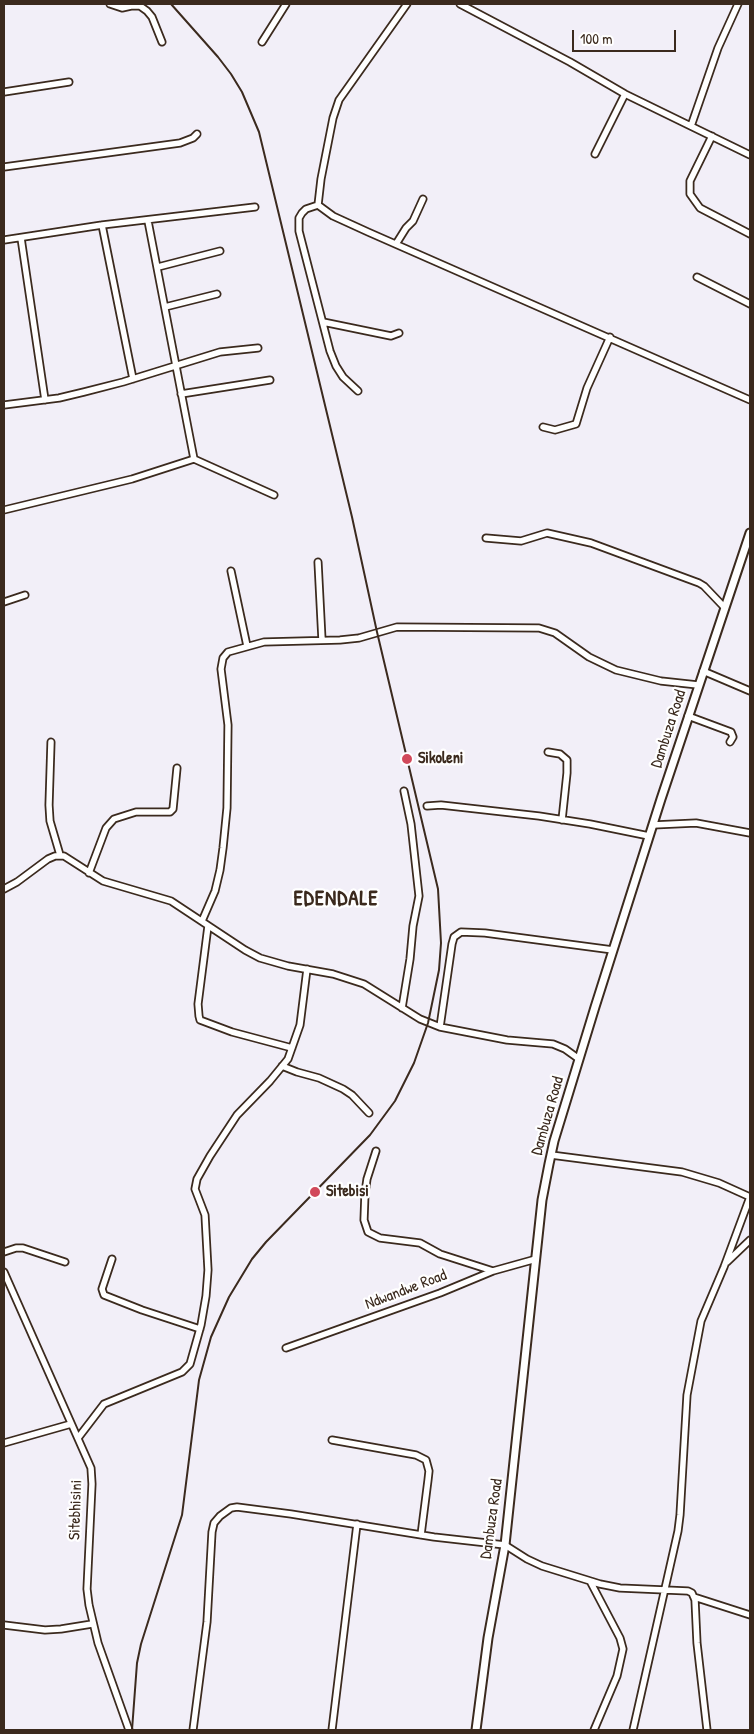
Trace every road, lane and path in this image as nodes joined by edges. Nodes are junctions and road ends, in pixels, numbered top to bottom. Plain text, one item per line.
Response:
1 (110, 4) edge
2 (286, 4) edge
3 (407, 4) edge
4 (460, 4) edge
5 (738, 4) edge
6 (162, 42) dead end
7 (262, 42) dead end
8 (69, 82) dead end
9 (4, 92) edge
10 (625, 94) junction
11 (691, 126) junction
12 (197, 134) dead end
13 (712, 136) junction
14 (595, 154) dead end
15 (750, 155) edge
16 (4, 167) edge
17 (423, 199) dead end
18 (318, 205) junction
19 (255, 207) dead end
20 (148, 221) junction
21 (102, 225) junction
22 (750, 234) edge
23 (21, 238) junction
24 (4, 240) edge
25 (396, 244) junction
26 (220, 251) dead end
27 (158, 267) junction
28 (697, 277) dead end
29 (217, 294) dead end
30 (750, 304) edge
31 (165, 307) junction
32 (323, 322) junction
33 (399, 333) dead end
34 (610, 337) junction
35 (258, 348) dead end
36 (176, 366) junction
37 (133, 380) junction
38 (270, 380) dead end
39 (358, 391) dead end
40 (181, 394) junction
41 (45, 400) junction
42 (750, 400) edge
43 (4, 405) edge
44 (543, 427) dead end
45 (194, 459) junction
46 (274, 495) dead end
47 (4, 510) edge
48 (750, 533) edge
49 (486, 538) dead end
50 (318, 562) dead end
51 (231, 571) dead end
52 (25, 595) dead end
53 (4, 602) edge
54 (725, 608) junction
55 (322, 640) junction
56 (247, 646) junction
57 (703, 671) junction
58 (698, 686) junction
59 (750, 691) edge
60 (688, 716) junction
61 (51, 742) dead end
62 (730, 742) dead end
63 (548, 752) dead end
64 (177, 768) dead end
65 (404, 791) dead end
66 (427, 806) dead end
67 (562, 820) junction
68 (653, 826) junction
69 (750, 833) edge
70 (649, 836) junction
71 (60, 855) junction
72 (89, 873) junction
73 (4, 889) edge
74 (202, 922) junction
75 (208, 926) junction
76 (613, 950) junction
77 (307, 970) junction
78 (402, 1008) junction
79 (440, 1027) junction
80 (292, 1048) junction
81 (579, 1058) junction
82 (282, 1066) junction
83 (369, 1113) dead end
84 (376, 1151) dead end
85 (551, 1155) junction
86 (750, 1240) edge
87 (4, 1252) edge
88 (112, 1259) dead end
89 (536, 1259) junction
90 (64, 1262) dead end
91 (725, 1263) junction
92 (493, 1271) junction
93 (4, 1272) edge
94 (200, 1329) junction
95 (286, 1348) dead end
96 (71, 1424) junction
97 (78, 1438) junction
98 (332, 1440) dead end
99 (4, 1443) edge
100 (357, 1524) junction
101 (420, 1535) junction
102 (505, 1545) junction
103 (590, 1580) junction
104 (665, 1590) junction
105 (694, 1597) junction
106 (750, 1615) edge
107 (92, 1624) junction
108 (4, 1625) edge
109 (129, 1730) edge
110 (193, 1730) edge
111 (332, 1730) edge
112 (476, 1730) edge
113 (594, 1730) edge
114 (634, 1730) edge
115 (707, 1730) edge

1 - 6 street
2 - 7 street
3 - 18 street
4 - 10 street
5 - 11 street
8 - 9 street
10 - 11 street
10 - 14 street
11 - 13 street
12 - 16 street
13 - 15 street
13 - 22 street
17 - 25 street
18 - 25 street
18 - 32 street
19 - 20 street
20 - 21 street
20 - 27 street
21 - 23 street
21 - 37 street
23 - 24 street
23 - 41 street
25 - 34 street
26 - 27 street
27 - 31 street
28 - 30 street
29 - 31 street
31 - 36 street
32 - 33 street
32 - 39 street
34 - 42 street
34 - 44 street
35 - 36 street
36 - 37 street
36 - 40 street
37 - 41 street
38 - 40 street
40 - 45 street
41 - 43 street
45 - 46 street
45 - 47 street
48 - 54 street, Dambuza Road
49 - 54 street
50 - 55 street
51 - 56 street
52 - 53 street
54 - 57 street, Dambuza Road
55 - 56 street
55 - 58 street
56 - 74 street
57 - 58 street, Dambuza Road
57 - 59 street
58 - 60 street, Dambuza Road
60 - 62 street
60 - 68 street, Dambuza Road
61 - 71 street
63 - 67 street
64 - 72 street
65 - 78 street
66 - 67 street
67 - 70 street
68 - 69 street
68 - 70 street, Dambuza Road
70 - 76 street, Dambuza Road
71 - 72 street
71 - 73 street
72 - 74 street
74 - 75 street
75 - 77 street
75 - 80 street
76 - 79 street
76 - 81 street, Dambuza Road
77 - 78 street
77 - 80 street
78 - 79 street
79 - 81 street
80 - 82 street
81 - 85 street, Dambuza Road
82 - 83 street
82 - 94 street
84 - 92 street
85 - 89 street, Dambuza Road
85 - 91 street
86 - 91 street
87 - 90 street
88 - 94 street
89 - 92 street, Ndwandwe Road
89 - 102 street, Dambuza Road
91 - 104 street
92 - 95 street, Ndwandwe Road
93 - 96 street, Sitebhisini
94 - 97 street
96 - 97 street, Sitebhisini
96 - 99 street
97 - 107 street, Sitebhisini
98 - 101 street
100 - 101 street
100 - 110 street
100 - 111 street
101 - 102 street
102 - 103 street
102 - 112 street, Dambuza Road
103 - 104 street
103 - 113 street
104 - 105 street
104 - 114 street
105 - 106 street
105 - 115 street
107 - 108 street
107 - 109 street, Sitebhisini

